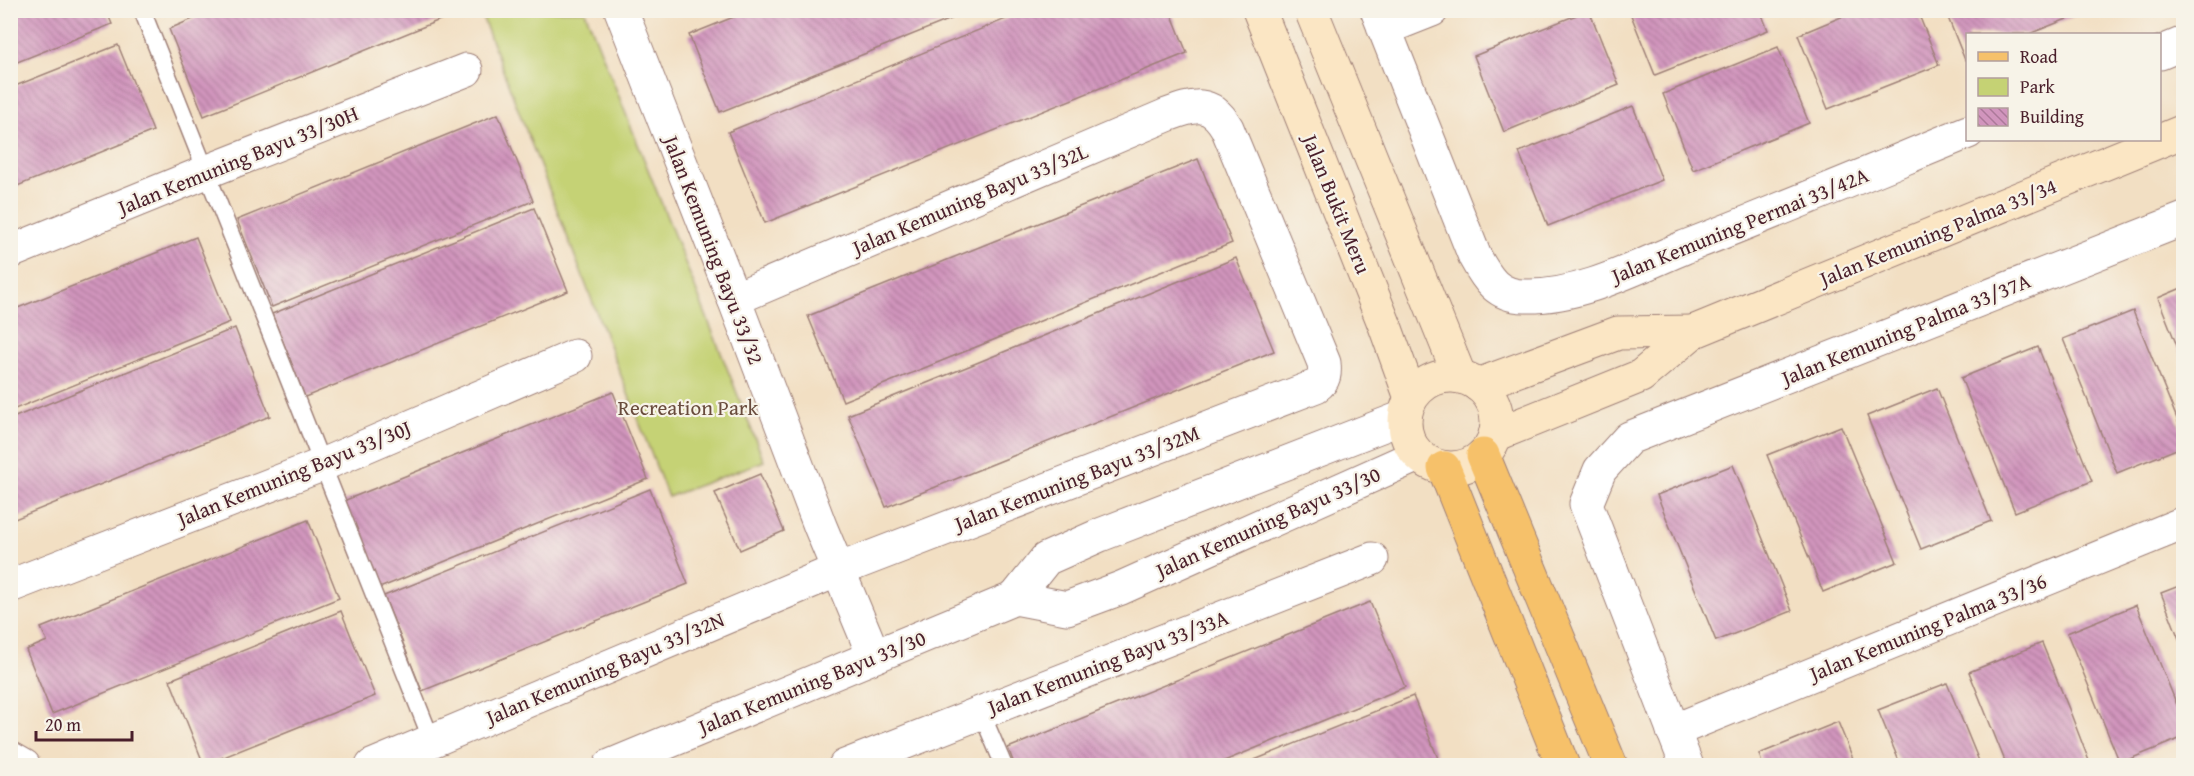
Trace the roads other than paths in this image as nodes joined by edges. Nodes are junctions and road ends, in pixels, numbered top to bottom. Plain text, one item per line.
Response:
1 (142, 10) edge
2 (621, 10) edge
3 (1259, 10) edge
4 (1311, 10) edge
5 (1432, 10) edge
6 (1381, 20) edge
7 (2184, 43) edge
8 (2161, 53) edge
9 (466, 70) dead end
10 (2184, 131) edge
11 (1966, 133) edge
12 (2161, 140) edge
13 (2160, 141) edge
14 (206, 172) junction
15 (2184, 219) edge
16 (10, 252) edge
17 (734, 299) junction
18 (1693, 332) junction
19 (575, 356) dead end
20 (1469, 381) junction
21 (1316, 386) joint
22 (1408, 408) junction
23 (1489, 445) junction
24 (1431, 461) junction
25 (324, 464) junction
26 (2184, 523) edge
27 (1372, 559) dead end
28 (838, 570) junction
29 (10, 586) edge
30 (1015, 598) junction
31 (874, 656) junction
32 (981, 712) junction
33 (1673, 731) junction
34 (432, 741) junction
35 (10, 758) edge
36 (24, 765) edge
37 (372, 765) edge
38 (610, 765) edge
39 (845, 765) edge
40 (1004, 765) edge
41 (1563, 765) edge
42 (1611, 765) edge
43 (1687, 765) edge

1 - 14 lane
2 - 17 street, Jalan Kemuning Bayu 33/32
3 - 22 main road, Jalan Bukit Meru
4 - 20 main road
5 - 6 street
6 - 11 street, Jalan Kemuning Permai 33/42A
7 - 8 street
9 - 14 street, Jalan Kemuning Bayu 33/30H
10 - 12 main road, Jalan Kemuning Palma 33/34
13 - 18 main road, Jalan Kemuning Palma 33/34
14 - 16 street, Jalan Kemuning Bayu 33/30H
14 - 25 lane
15 - 33 street, Jalan Kemuning Palma 33/37A
17 - 21 street, Jalan Kemuning Bayu 33/32L
17 - 28 street, Jalan Kemuning Bayu 33/32
18 - 20 main road, Jalan Kemuning Palma 33/34
18 - 23 main road, Jalan Kemuning Palma 33/34
19 - 25 street, Jalan Kemuning Bayu 33/30J
20 - 22 main road
20 - 23 main road
21 - 28 street, Jalan Kemuning Bayu 33/32M
22 - 24 main road
22 - 30 street, Jalan Kemuning Bayu 33/30
23 - 24 main road
23 - 42 main road
24 - 30 street, Jalan Kemuning Bayu 33/30
24 - 41 main road
25 - 29 street, Jalan Kemuning Bayu 33/30J
25 - 34 lane
26 - 33 street, Jalan Kemuning Palma 33/36
27 - 32 street, Jalan Kemuning Bayu 33/33A
28 - 31 street, Jalan Kemuning Bayu 33/32
28 - 34 street, Jalan Kemuning Bayu 33/32N
30 - 31 street, Jalan Kemuning Bayu 33/30
31 - 38 street, Jalan Kemuning Bayu 33/30
32 - 39 street, Jalan Kemuning Bayu 33/33A
32 - 40 lane
33 - 43 street
34 - 37 street, Jalan Kemuning Bayu 33/32N
35 - 36 street

